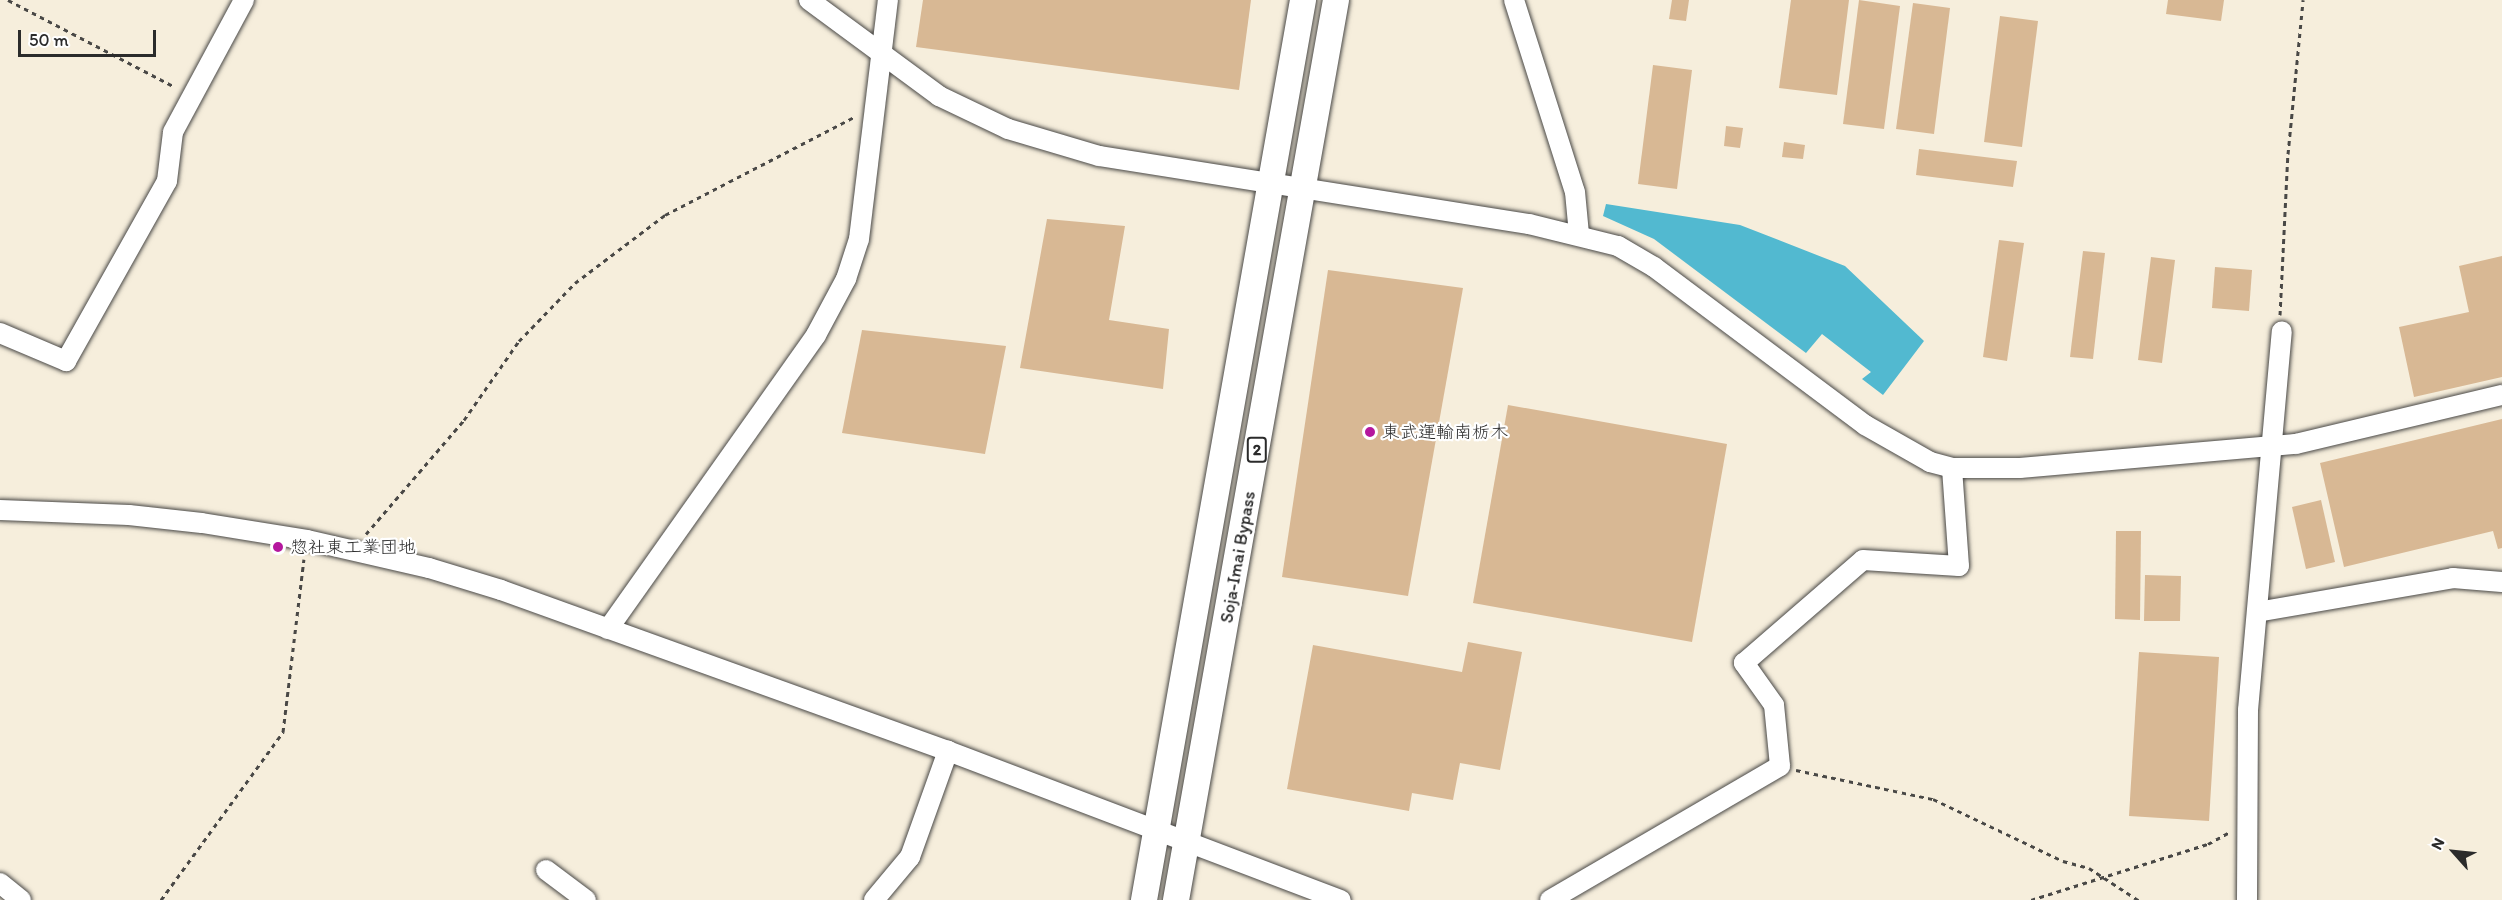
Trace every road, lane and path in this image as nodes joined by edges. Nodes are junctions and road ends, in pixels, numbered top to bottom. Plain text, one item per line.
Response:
1 (8, 0) edge
2 (244, 0) edge
3 (809, 0) edge
4 (888, 0) edge
5 (1303, 0) edge
6 (1336, 0) edge
7 (1514, 0) edge
8 (2303, 0) edge
9 (881, 57) junction
10 (190, 95) junction
11 (874, 106) junction
12 (1269, 181) junction
13 (1304, 186) junction
14 (1579, 234) junction
15 (2282, 332) joint
16 (0, 333) edge
17 (2502, 395) edge
18 (2272, 446) junction
19 (1952, 468) junction
20 (0, 510) edge
21 (307, 540) junction
22 (353, 550) junction
23 (2502, 582) edge
24 (2257, 612) junction
25 (608, 629) junction
26 (948, 751) junction
27 (1780, 766) junction
28 (2245, 824) junction
29 (1156, 829) junction
30 (1188, 841) junction
31 (546, 870) dead end
32 (2103, 876) junction
33 (0, 883) edge
34 (21, 900) edge
35 (161, 900) edge
36 (586, 900) edge
37 (874, 900) edge
38 (1144, 900) edge
39 (1176, 900) edge
40 (1341, 900) edge
41 (1550, 900) edge
42 (2031, 900) edge
43 (2138, 900) edge
44 (2247, 900) edge

1 - 10 path
2 - 10 street
3 - 9 street
4 - 9 street
5 - 12 main road, Soja-Imai Bypass / 2
6 - 13 main road, Soja-Imai Bypass / 2
7 - 14 street
8 - 15 path
9 - 11 street
9 - 12 street
10 - 16 street
11 - 22 path
11 - 25 street
12 - 13 street
12 - 29 main road, Soja-Imai Bypass / 2
13 - 14 street
13 - 30 main road, Soja-Imai Bypass / 2
14 - 19 street
15 - 18 street
17 - 18 street
18 - 19 street
18 - 24 street
19 - 27 street
20 - 21 street
21 - 22 street
21 - 35 path
22 - 25 street
23 - 24 street
24 - 28 street
25 - 26 street
26 - 29 street
26 - 37 street
27 - 32 path
27 - 41 street
28 - 32 path
28 - 44 street
29 - 30 street
29 - 38 main road, Soja-Imai Bypass / 2
30 - 39 main road, Soja-Imai Bypass / 2
30 - 40 street
31 - 36 street
32 - 42 path
32 - 43 path
33 - 34 street

